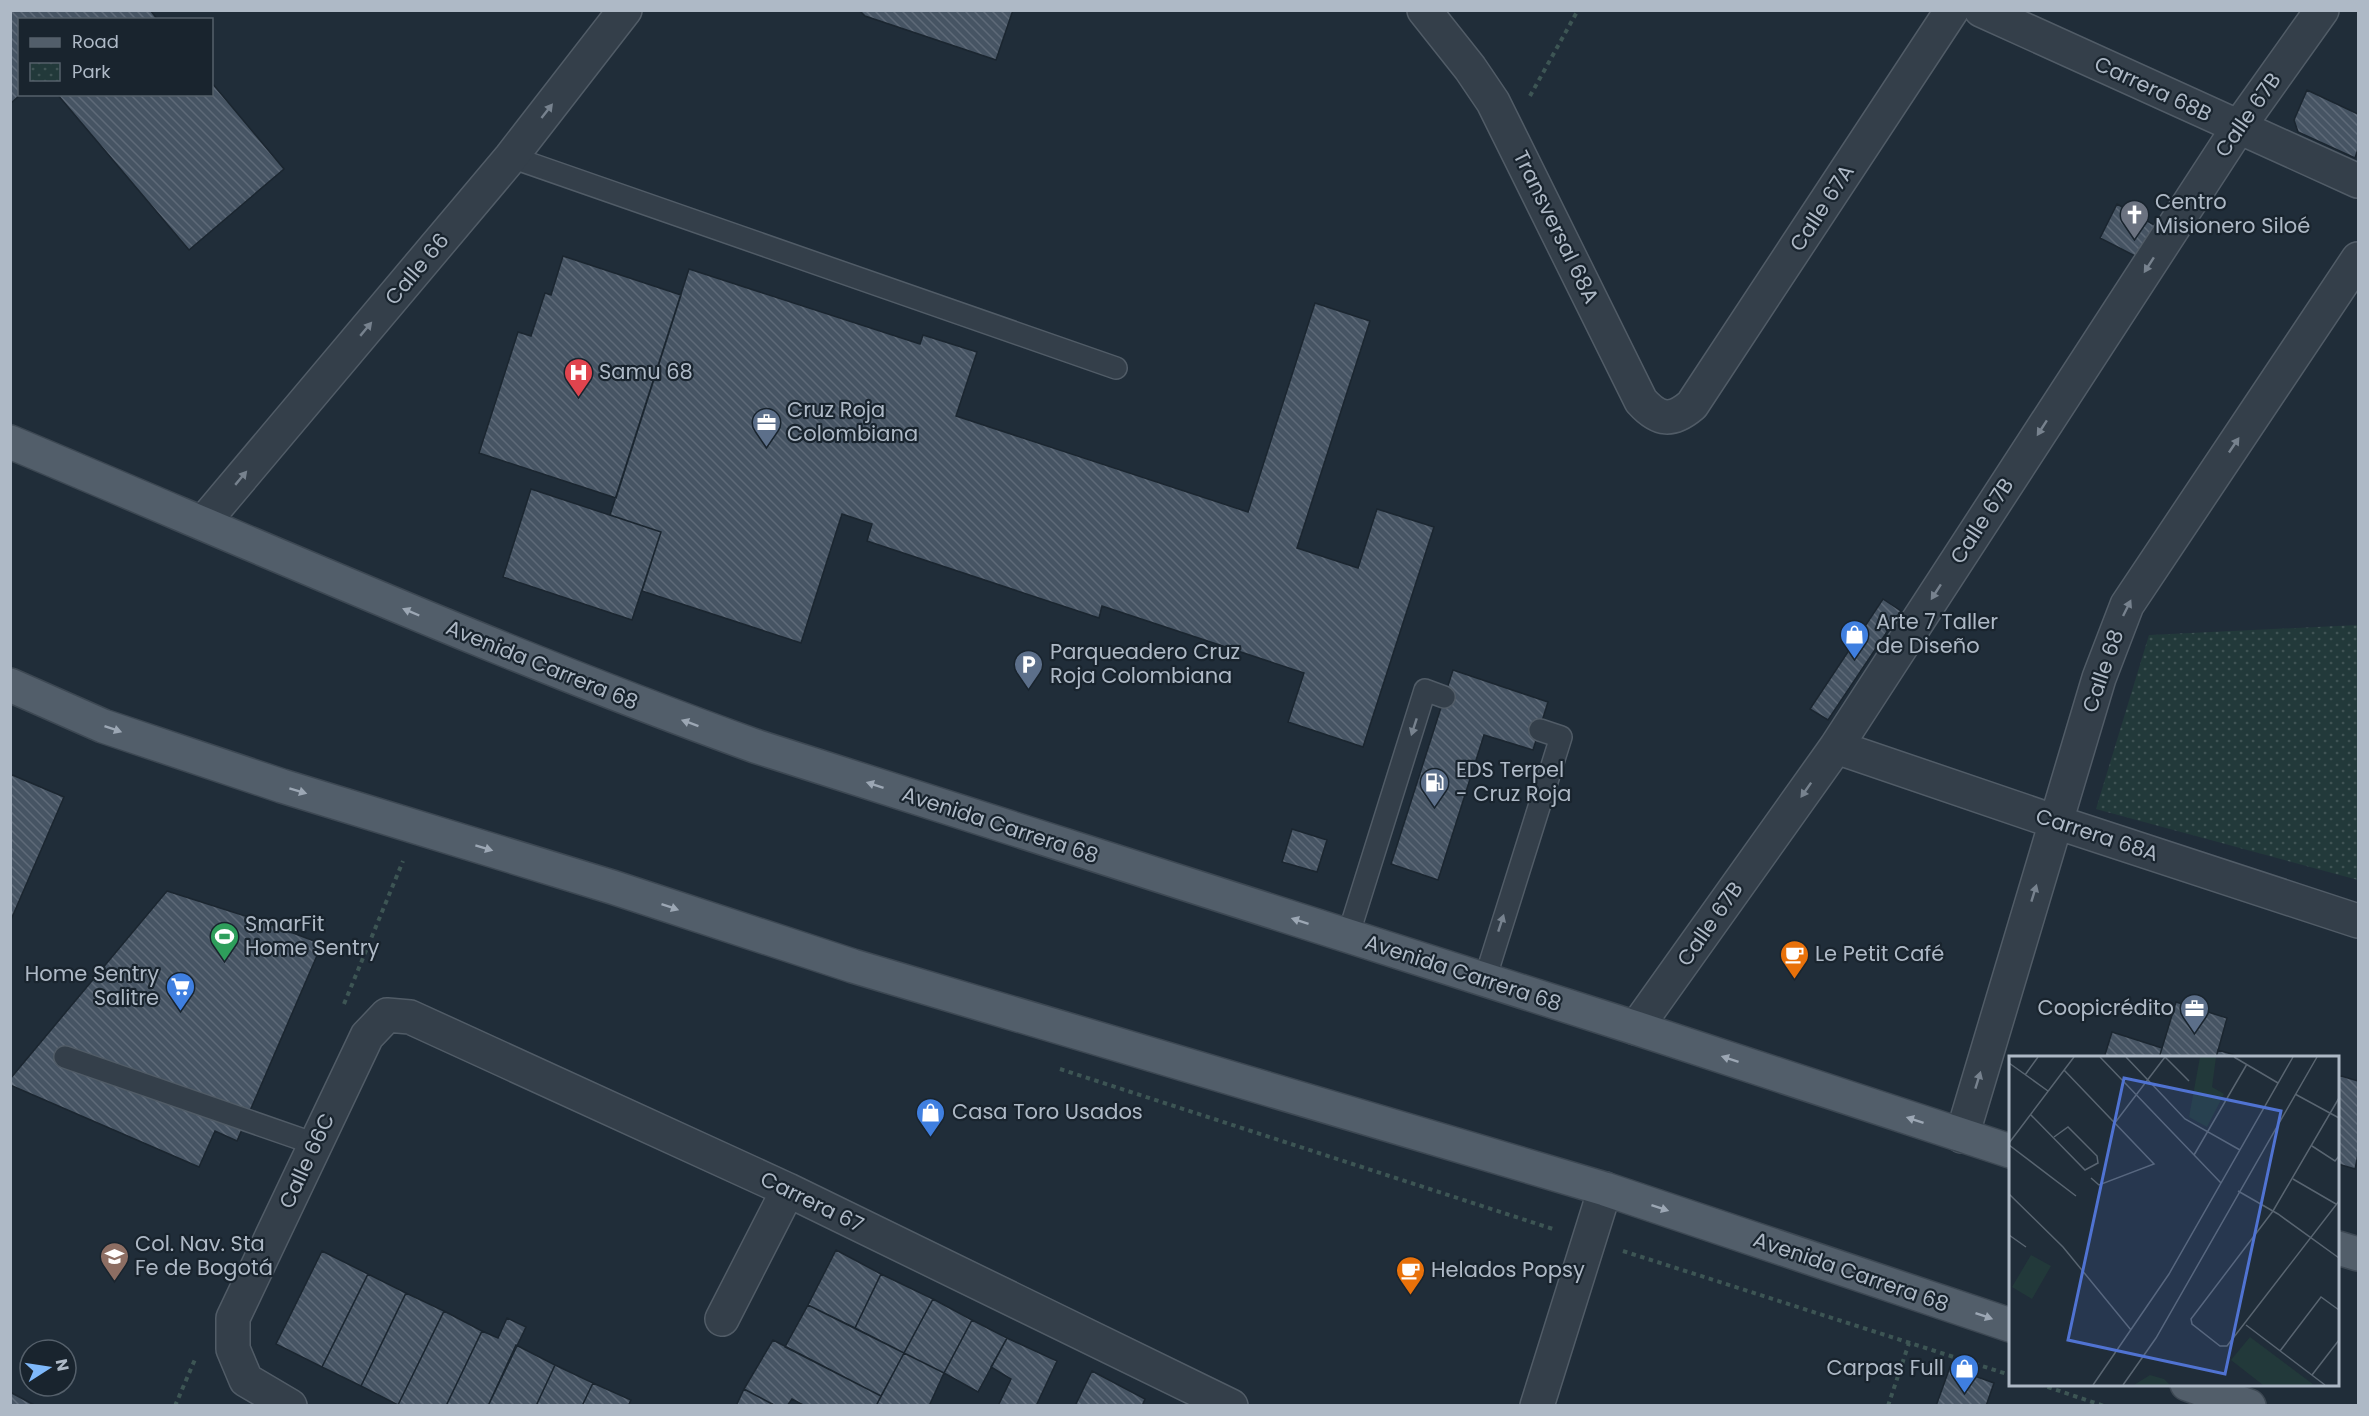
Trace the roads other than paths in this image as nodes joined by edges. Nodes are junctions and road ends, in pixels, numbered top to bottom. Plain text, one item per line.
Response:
1 (625, 10) edge
2 (1424, 10) edge
3 (1952, 10) edge
4 (1981, 10) edge
5 (2322, 10) edge
6 (2238, 128) junction
7 (511, 157) junction
8 (2358, 181) edge
9 (2358, 259) edge
10 (1116, 368) dead end
11 (1692, 405) joint
12 (10, 442) edge
13 (203, 523) junction
14 (10, 685) edge
15 (1444, 697) dead end
16 (1540, 730) dead end
17 (1836, 747) junction
18 (2056, 822) junction
19 (2358, 921) edge
20 (1348, 936) junction
21 (1485, 979) junction
22 (387, 1015) joint
23 (1636, 1028) junction
24 (65, 1057) dead end
25 (1962, 1136) junction
26 (315, 1144) junction
27 (2009, 1151) edge
28 (1605, 1189) junction
29 (788, 1190) junction
30 (2339, 1249) edge
31 (2358, 1254) edge
32 (722, 1319) dead end
33 (2009, 1325) edge
34 (2193, 1386) edge
35 (290, 1406) edge
36 (1232, 1406) edge
37 (1537, 1406) edge
38 (2249, 1406) edge

7 -> 1 street, Calle 66
2 - 11 street, Transversal 68A
3 - 11 street, Calle 67A
4 - 6 street, Carrera 68B
5 - 6 street, Calle 67B
6 - 8 street, Carrera 68B
6 -> 17 street, Calle 67B
7 - 10 lane
13 -> 7 street, Calle 66
18 -> 9 street, Calle 68
12 - 13 main road, Avenida Carrera 68
20 -> 13 main road, Avenida Carrera 68
14 -> 28 main road, Avenida Carrera 68
15 -> 20 lane
21 -> 16 lane
17 - 18 street, Carrera 68A
17 -> 23 street, Calle 67B
18 - 19 street, Carrera 68A
25 -> 18 street, Calle 68
20 - 21 main road, Avenida Carrera 68
21 - 23 main road, Avenida Carrera 68
22 - 26 street, Calle 66C
22 - 29 street, Carrera 67
25 -> 23 main road, Avenida Carrera 68
24 - 26 lane
25 - 27 main road, Avenida Carrera 68
26 - 35 street, Calle 66C
28 -> 33 main road, Avenida Carrera 68
28 - 37 street
29 - 32 street
29 - 36 street, Carrera 67
30 - 31 main road
34 - 38 main road

